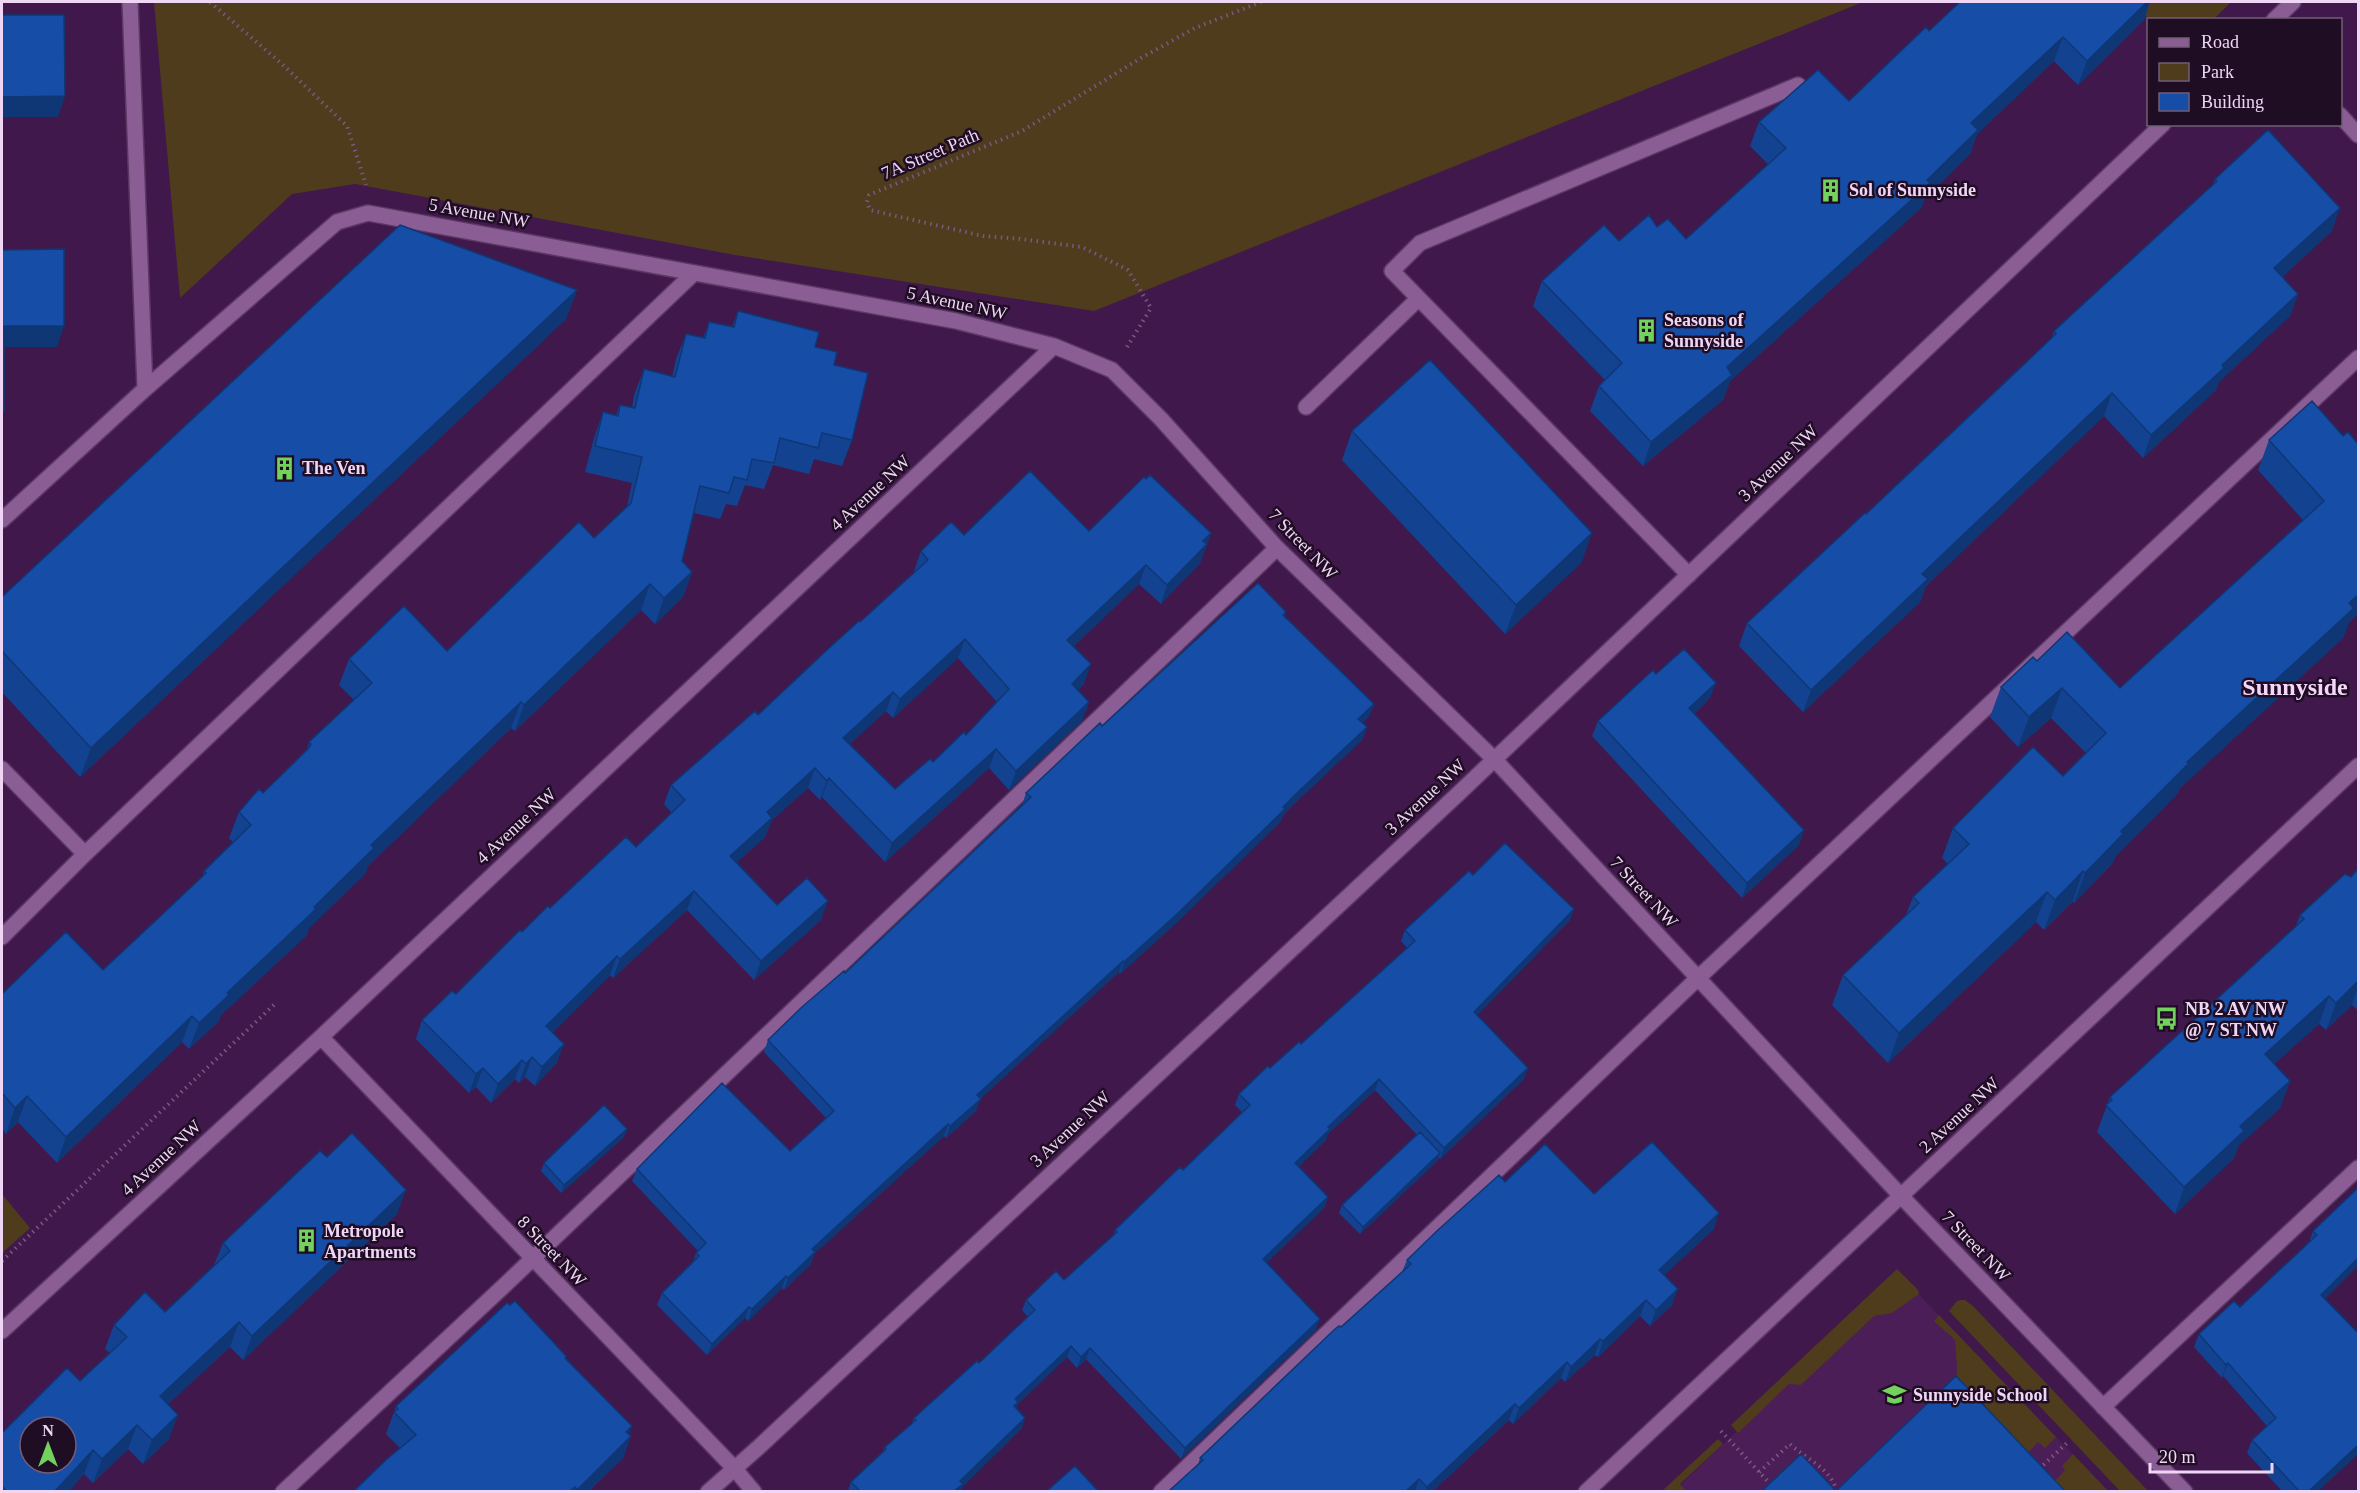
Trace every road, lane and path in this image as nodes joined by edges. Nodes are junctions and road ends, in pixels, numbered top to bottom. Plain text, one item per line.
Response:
1 (130, 2) edge
2 (210, 2) edge
3 (1261, 2) edge
4 (2293, 2) edge
5 (2276, 18) edge
6 (1798, 85) edge
7 (2342, 117) edge
8 (2161, 126) edge
9 (2358, 135) edge
10 (368, 213) junction
11 (694, 273) junction
12 (1419, 299) junction
13 (1054, 346) junction
14 (2358, 358) edge
15 (1112, 370) junction
16 (145, 389) junction
17 (1306, 406) dead end
18 (2, 520) edge
19 (1277, 548) junction
20 (1689, 574) junction
21 (1494, 759) junction
22 (2358, 766) edge
23 (2, 769) edge
24 (85, 854) junction
25 (2, 937) edge
26 (1698, 978) junction
27 (278, 1002) dead end
28 (321, 1037) junction
29 (2358, 1168) edge
30 (1901, 1196) junction
31 (532, 1259) junction
32 (2, 1261) edge
33 (2, 1330) edge
34 (2103, 1407) junction
35 (1721, 1431) dead end
36 (2067, 1443) dead end
37 (1799, 1454) junction
38 (1801, 1460) edge
39 (734, 1468) junction
40 (2036, 1471) edge
41 (1760, 1472) junction
42 (1773, 1486) edge
43 (1829, 1489) edge
44 (284, 1491) edge
45 (708, 1491) edge
46 (754, 1491) edge
47 (1161, 1491) edge
48 (1586, 1491) edge
49 (1836, 1491) edge
50 (2185, 1491) edge

1 - 16 street
2 - 10 path
3 - 15 path, 7A Street Path
4 - 5 street
6 - 12 street
7 - 9 street
8 - 20 street, 3 Avenue NW
10 - 11 street, 5 Avenue NW
10 - 16 street, 5 Avenue NW
11 - 13 street, 5 Avenue NW
11 - 24 street
12 - 17 street
12 - 20 street
13 - 15 street, 7 Street NW
13 - 28 street, 4 Avenue NW
14 - 26 street
15 - 19 street, 7 Street NW
16 - 18 street, 5 Avenue NW
19 - 21 street, 7 Street NW
19 - 31 street
20 - 21 street, 3 Avenue NW
21 - 26 street, 7 Street NW
21 - 39 street, 3 Avenue NW
22 - 30 street, 2 Avenue NW
23 - 24 street
24 - 25 street
26 - 30 street, 7 Street NW
26 - 47 street
27 - 32 path
28 - 31 street, 8 Street NW
28 - 33 street, 4 Avenue NW
29 - 34 street
30 - 34 street, 7 Street NW
30 - 48 street, 2 Avenue NW
31 - 39 street, 8 Street NW
31 - 44 street
34 - 50 street, 7 Street NW
35 - 41 path
36 - 40 path
37 - 38 path
37 - 41 path
37 - 49 path
39 - 45 street, 3 Avenue NW
39 - 46 street, 8 Street NW
41 - 42 path
43 - 49 path

